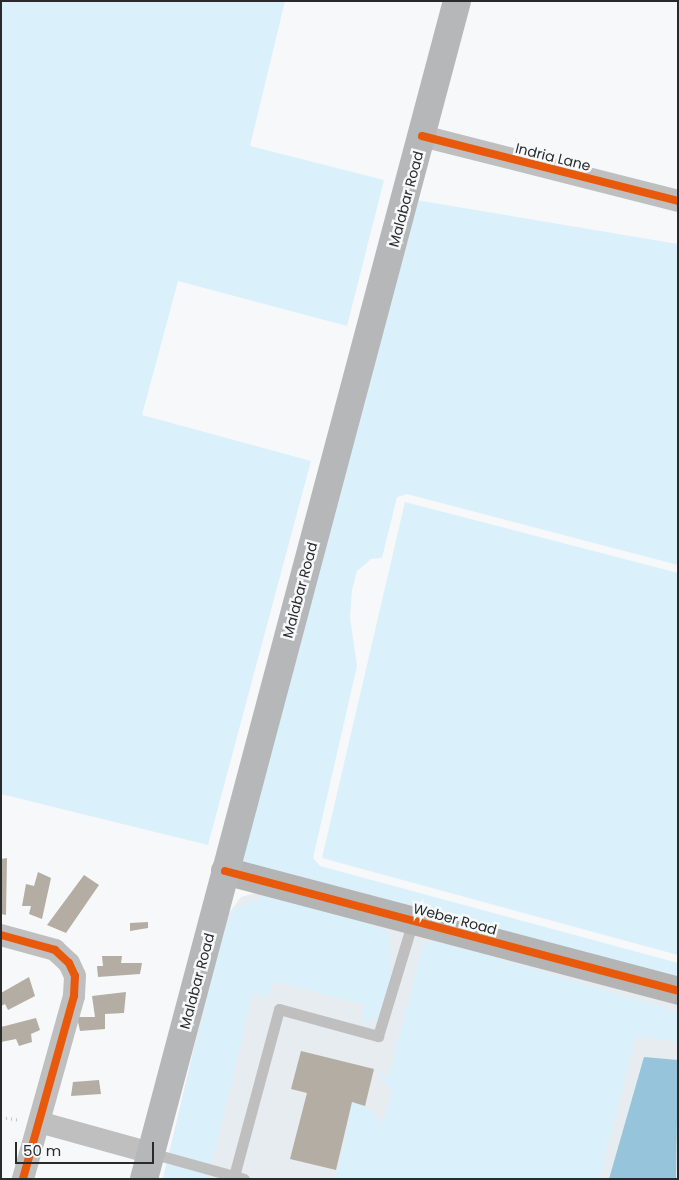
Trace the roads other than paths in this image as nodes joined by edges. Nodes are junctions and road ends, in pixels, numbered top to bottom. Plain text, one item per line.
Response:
1 (458, 1) edge
2 (422, 136) junction
3 (678, 201) edge
4 (226, 871) junction
5 (413, 921) junction
6 (1, 935) edge
7 (678, 991) edge
8 (39, 1122) junction
9 (152, 1153) junction
10 (239, 1178) edge
11 (23, 1179) edge
12 (144, 1179) edge

1 - 2 main road, Malabar Road
2 - 3 street, Indria Lane
2 - 4 main road, Malabar Road
4 - 5 street, Weber Road
4 - 9 main road, Malabar Road
5 - 7 street, Weber Road
5 - 10 lane
6 - 8 street
8 - 9 street
8 - 11 street
9 - 10 lane
9 - 12 main road, Malabar Road

